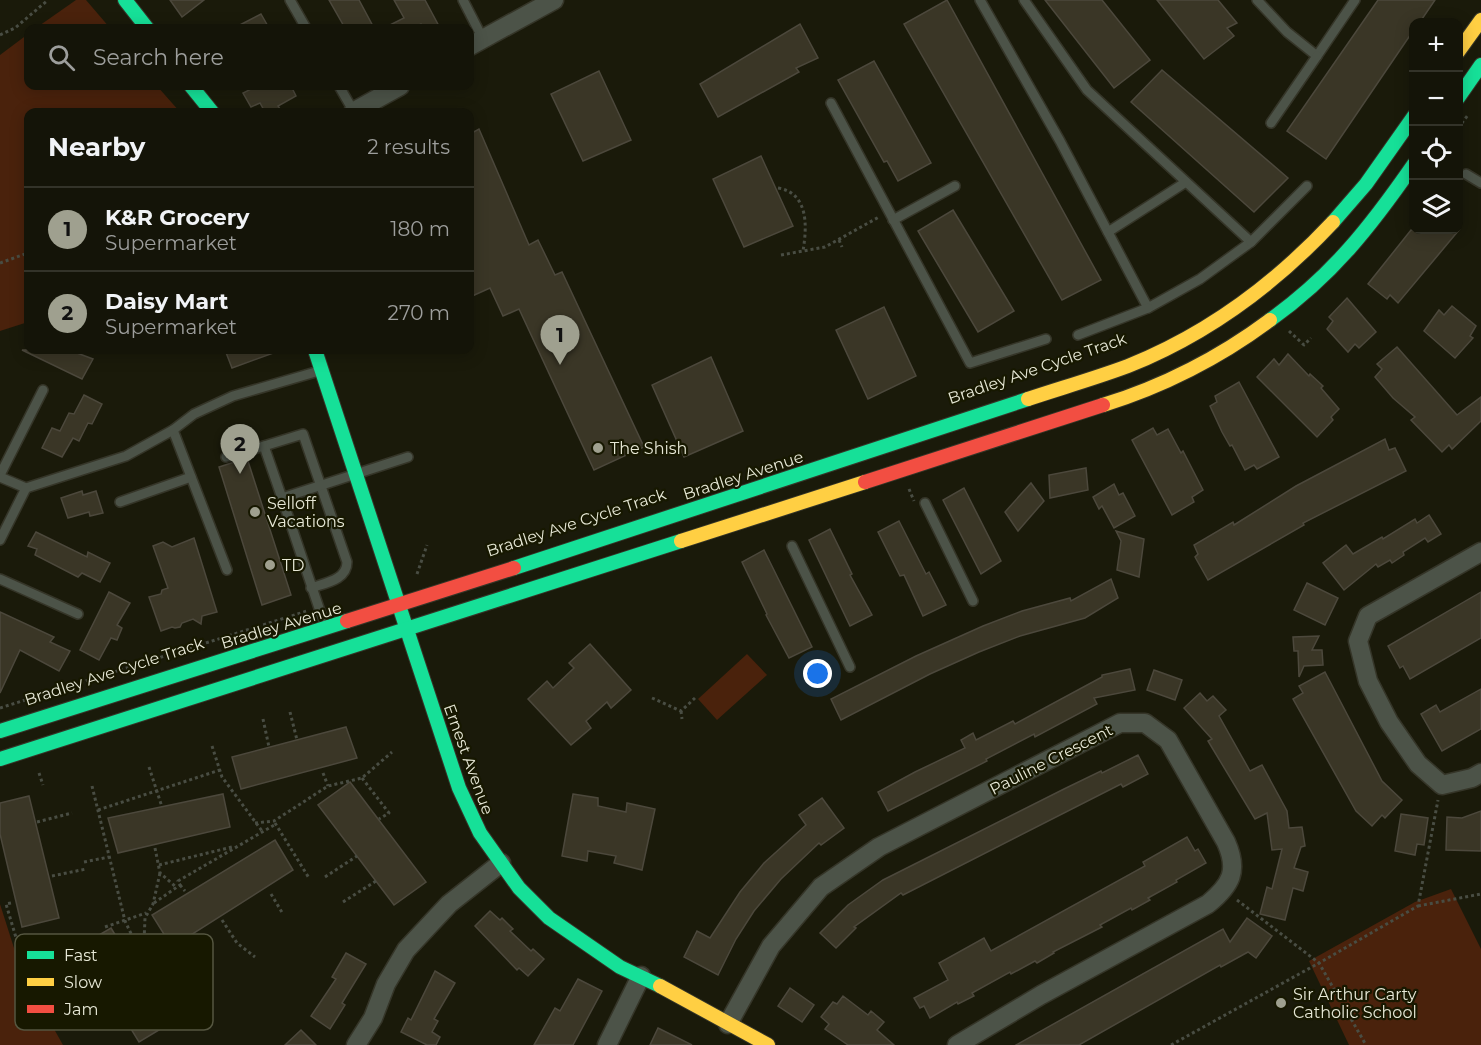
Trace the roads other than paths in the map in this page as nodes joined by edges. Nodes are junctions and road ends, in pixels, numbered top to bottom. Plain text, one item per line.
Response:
1 (125, 0) edge
2 (290, 0) edge
3 (463, 0) edge
4 (554, 0) edge
5 (980, 0) edge
6 (1024, 0) edge
7 (1257, 0) edge
8 (1355, 0) edge
9 (1481, 20) edge
10 (144, 24) edge
11 (304, 24) edge
12 (470, 24) edge
13 (476, 43) edge
14 (1463, 45) edge
15 (1317, 56) junction
16 (1481, 65) edge
17 (194, 90) edge
18 (341, 90) edge
19 (393, 90) edge
20 (1463, 91) edge
21 (831, 103) dead end
22 (209, 108) edge
23 (351, 108) edge
24 (360, 108) edge
25 (1409, 122) edge
26 (1271, 123) dead end
27 (1409, 170) edge
28 (1466, 174) dead end
29 (1186, 182) junction
30 (1481, 183) edge
31 (955, 186) dead end
32 (1307, 186) dead end
33 (891, 215) junction
34 (1108, 232) junction
35 (1251, 242) junction
36 (1148, 308) junction
37 (1078, 335) dead end
38 (1046, 339) dead end
39 (316, 354) edge
40 (322, 370) junction
41 (43, 390) dead end
42 (173, 430) junction
43 (264, 446) junction
44 (226, 457) dead end
45 (408, 458) dead end
46 (356, 474) junction
47 (0, 476) edge
48 (191, 477) junction
49 (321, 486) junction
50 (26, 488) junction
51 (282, 498) junction
52 (120, 502) dead end
53 (925, 503) dead end
54 (0, 540) edge
55 (792, 546) dead end
56 (1481, 552) edge
57 (227, 570) dead end
58 (0, 579) edge
59 (311, 588) junction
60 (973, 601) dead end
61 (399, 605) junction
62 (78, 614) dead end
63 (322, 617) dead end
64 (407, 629) junction
65 (850, 667) dead end
66 (0, 731) edge
67 (0, 759) edge
68 (1481, 773) edge
69 (501, 863) junction
70 (641, 976) junction
71 (728, 1024) junction
72 (356, 1045) edge
73 (607, 1045) edge
74 (768, 1045) edge
75 (957, 1045) edge

1 - 10 main road
2 - 11 lane
3 - 12 lane
4 - 13 street
5 - 34 lane
6 - 29 lane
7 - 15 lane
8 - 15 lane
9 - 14 main road
15 - 26 lane
16 - 20 main road
17 - 22 main road
18 - 23 lane
19 - 24 street
21 - 33 lane
25 - 61 main road, Bradley Avenue
27 - 64 main road
28 - 30 lane
29 - 34 lane
29 - 35 lane
31 - 33 lane
32 - 35 lane
33 - 38 lane
34 - 36 lane
35 - 36 lane
36 - 37 lane
39 - 40 main road, Ernest Avenue
40 - 42 lane
40 - 46 main road, Ernest Avenue
41 - 47 lane
42 - 48 lane
42 - 50 lane
43 - 44 lane
43 - 49 lane
43 - 51 lane
45 - 46 lane
46 - 49 lane
46 - 61 main road, Ernest Avenue
47 - 50 lane
48 - 52 lane
48 - 57 lane
49 - 51 lane
49 - 59 lane
50 - 54 lane
51 - 59 lane
53 - 60 lane
55 - 65 lane
56 - 68 street
58 - 62 lane
59 - 63 lane
61 - 64 main road, Ernest Avenue
61 - 66 main road, Bradley Avenue
64 - 67 main road
64 - 69 main road, Ernest Avenue
69 - 70 main road, Ernest Avenue
69 - 72 street
70 - 71 main road, Ernest Avenue
70 - 73 street
71 - 74 main road, Ernest Avenue
71 - 75 street, Pauline Crescent

